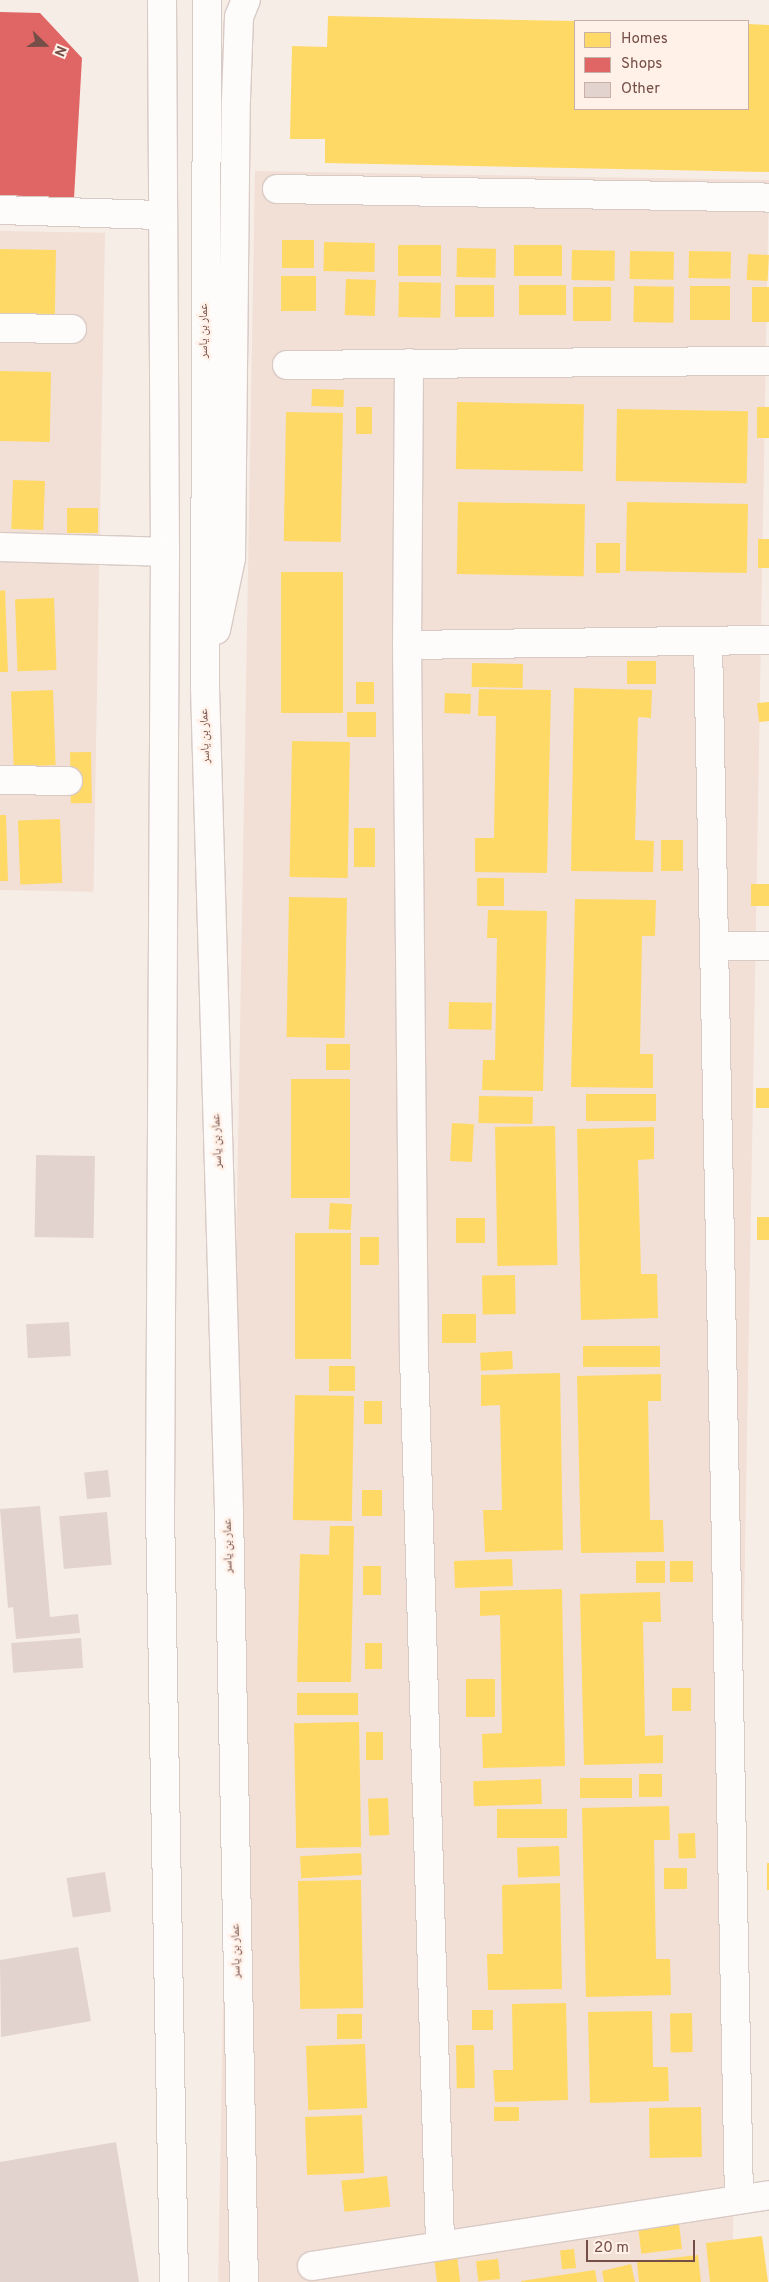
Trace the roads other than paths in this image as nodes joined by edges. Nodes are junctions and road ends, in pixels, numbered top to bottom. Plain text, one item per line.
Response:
1 (162, 0) edge
2 (207, 0) edge
3 (246, 0) edge
4 (276, 188) dead end
5 (769, 198) edge
6 (0, 210) edge
7 (163, 215) junction
8 (0, 328) edge
9 (72, 329) dead end
10 (769, 361) edge
11 (409, 363) junction
12 (287, 364) dead end
13 (0, 547) edge
14 (165, 552) junction
15 (769, 640) edge
16 (708, 641) junction
17 (407, 645) junction
18 (205, 688) junction
19 (0, 780) edge
20 (68, 781) dead end
21 (714, 946) junction
22 (769, 946) edge
23 (769, 2195) edge
24 (739, 2199) junction
25 (440, 2244) junction
26 (312, 2266) dead end
27 (174, 2282) edge
28 (244, 2282) edge

1 - 7 street
2 - 18 street, عمار بن ياسر
3 - 18 street
4 - 5 street
6 - 7 street
7 - 14 street
8 - 9 street
10 - 11 street
11 - 12 street
11 - 17 street
13 - 14 street
14 - 27 street
15 - 16 street
16 - 17 street
16 - 21 street
17 - 25 street
18 - 28 street, عمار بن ياسر
19 - 20 street
21 - 22 street
21 - 24 street
23 - 24 street
24 - 25 street
25 - 26 street

